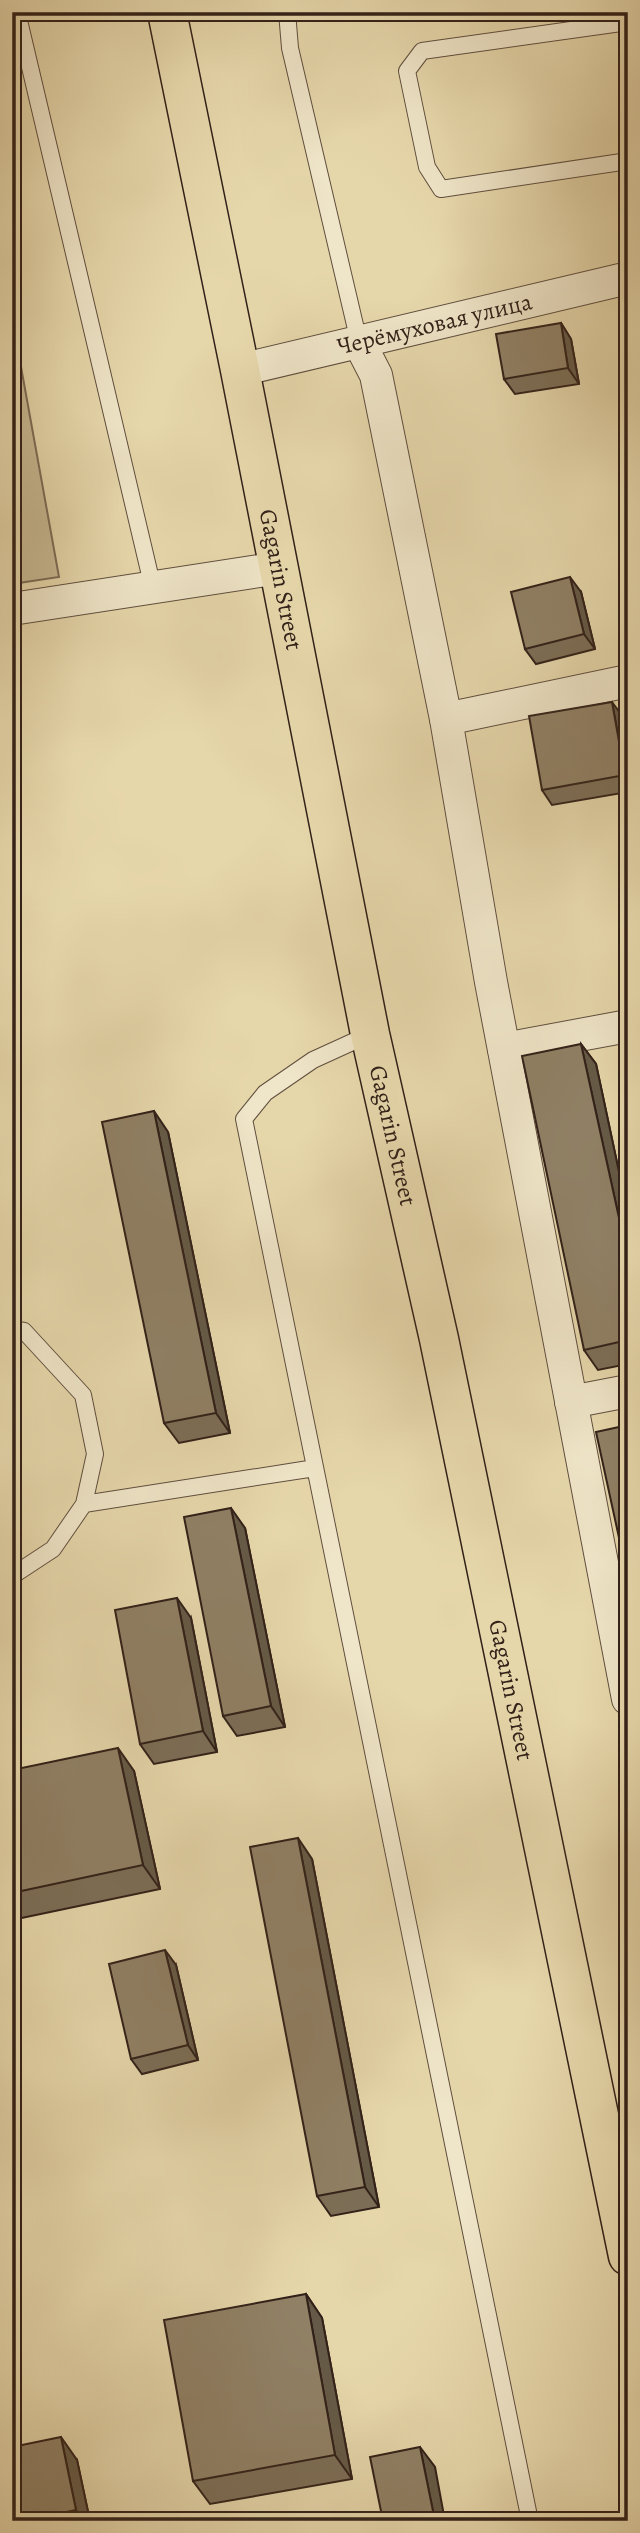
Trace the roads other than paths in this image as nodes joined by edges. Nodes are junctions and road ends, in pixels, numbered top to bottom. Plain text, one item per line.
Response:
1 (17, 12) edge
2 (167, 12) edge
3 (286, 12) edge
4 (628, 22) edge
5 (628, 161) edge
6 (628, 278) edge
7 (359, 342) junction
8 (240, 370) junction
9 (279, 568) junction
10 (153, 588) junction
11 (12, 609) edge
12 (628, 681) edge
13 (446, 719) junction
14 (628, 1026) edge
15 (370, 1034) junction
16 (504, 1049) junction
17 (12, 1329) edge
18 (628, 1391) edge
19 (571, 1402) junction
20 (315, 1468) junction
21 (84, 1504) junction
22 (12, 1576) edge
23 (628, 1699) edge
24 (628, 2256) edge
25 (530, 2521) edge

1 - 10 lane
2 - 8 main road, Gagarin Street
3 - 7 lane
4 - 5 lane
6 - 7 street, Черёмуховая улица
7 - 8 street, Черёмуховая улица
7 - 13 street
8 - 9 main road, Gagarin Street
9 - 10 street
9 - 15 main road, Gagarin Street
10 - 11 street
12 - 13 street
13 - 16 street
14 - 16 street
15 - 20 lane
15 - 24 main road, Gagarin Street
16 - 19 street
17 - 21 lane
18 - 19 street
19 - 23 street
20 - 21 lane
20 - 25 lane
21 - 22 lane

